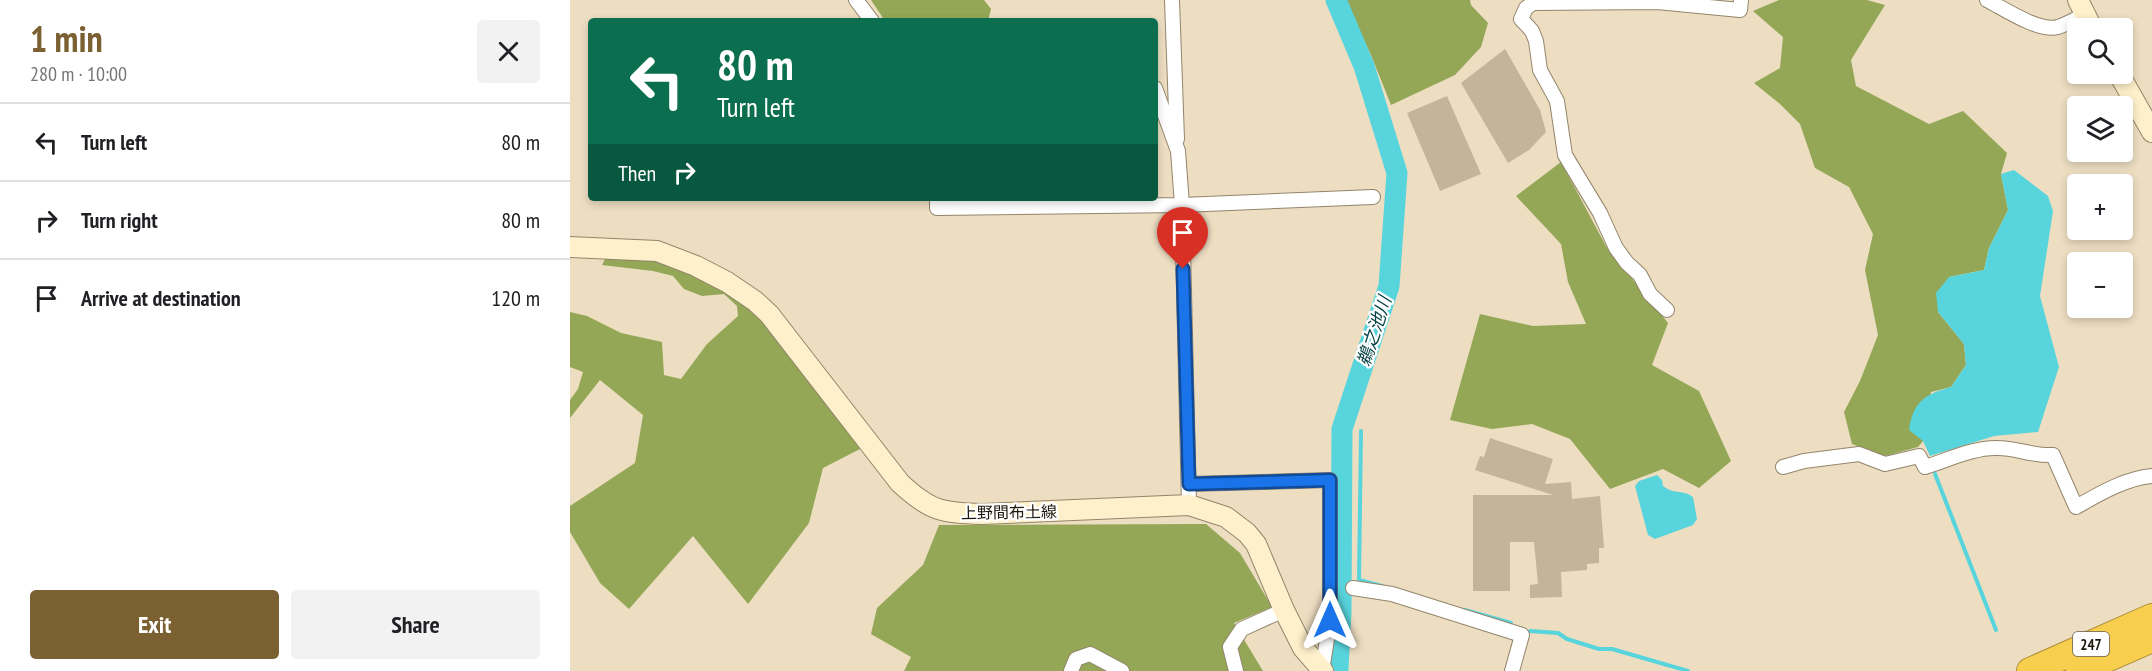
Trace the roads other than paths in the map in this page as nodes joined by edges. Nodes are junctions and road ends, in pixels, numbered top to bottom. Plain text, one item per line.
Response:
1 (856, 0) edge
2 (1172, 0) edge
3 (1741, 0) edge
4 (1987, 0) edge
5 (2084, 9) edge
6 (870, 18) edge
7 (2125, 84) edge
8 (1158, 96) edge
9 (2152, 132) edge
10 (1178, 151) junction
11 (1373, 197) dead end
12 (936, 201) edge
13 (1182, 205) junction
14 (570, 247) edge
15 (1667, 310) dead end
16 (1783, 467) dead end
17 (2152, 476) edge
18 (1189, 484) junction
19 (1189, 505) junction
20 (1353, 588) dead end
21 (1284, 610) junction
22 (2152, 617) edge
23 (2152, 639) edge
24 (1071, 671) edge
25 (1122, 671) edge
26 (1236, 671) edge
27 (1322, 671) edge
28 (1512, 671) edge
29 (2030, 671) edge
30 (2079, 671) edge

1 - 6 street
2 - 10 street
3 - 15 street
4 - 5 street
7 - 9 main road
8 - 10 street
10 - 13 street
11 - 13 street
12 - 13 street
13 - 18 street
14 - 19 main road, 上野間布土線
16 - 17 street
18 - 19 street
18 - 27 street
19 - 21 main road, 上野間布土線
20 - 28 street
21 - 26 street
21 - 27 main road, 上野間布土線
22 - 29 highway, 247
23 - 30 highway, 247
24 - 25 street

